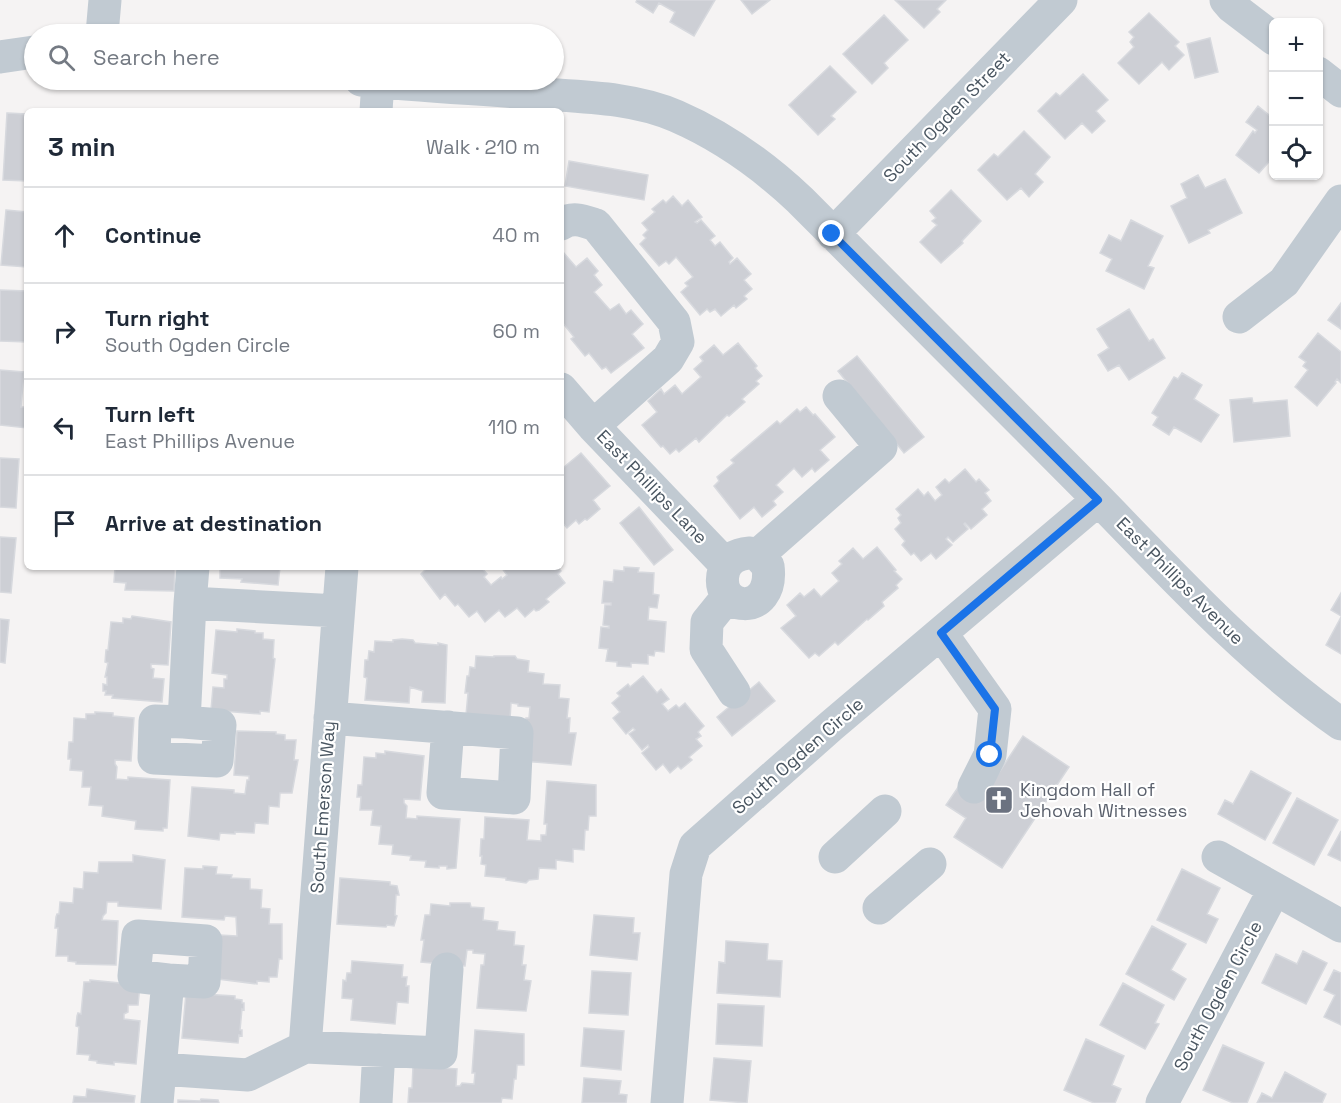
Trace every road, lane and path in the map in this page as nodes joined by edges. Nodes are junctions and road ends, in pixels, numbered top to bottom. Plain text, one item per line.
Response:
1 (105, 0) edge
2 (1061, 0) edge
3 (1226, 0) edge
4 (103, 24) edge
5 (1269, 35) edge
6 (24, 53) edge
7 (0, 57) edge
8 (1323, 77) edge
9 (371, 91) edge
10 (1341, 91) edge
11 (1341, 201) edge
12 (564, 222) edge
13 (832, 234) junction
14 (1239, 317) dead end
15 (839, 396) dead end
16 (573, 412) edge
17 (1098, 500) junction
18 (758, 555) junction
19 (193, 570) edge
20 (342, 570) edge
21 (727, 580) junction
22 (190, 603) junction
23 (338, 611) junction
24 (941, 633) junction
25 (734, 692) dead end
26 (330, 718) junction
27 (184, 722) dead end
28 (1341, 724) edge
29 (448, 727) dead end
30 (974, 787) dead end
31 (885, 811) dead end
32 (835, 857) dead end
33 (1218, 857) dead end
34 (930, 864) dead end
35 (1274, 890) junction
36 (879, 908) dead end
37 (1341, 926) edge
38 (447, 969) dead end
39 (168, 980) dead end
40 (305, 1047) junction
41 (379, 1050) junction
42 (160, 1068) junction
43 (157, 1103) edge
44 (376, 1103) edge
45 (667, 1103) edge
46 (1162, 1103) edge

1 - 4 street
2 - 13 street, South Ogden Street
3 - 5 street
6 - 7 street
8 - 10 street
9 - 13 street, East Phillips Avenue
11 - 14 street
12 - 16 street
13 - 17 street, East Phillips Avenue
15 - 18 street
16 - 21 street, East Phillips Lane
17 - 24 street, South Ogden Circle
17 - 28 street, East Phillips Avenue
18 - 21 street
18 - 21 street
19 - 22 street
20 - 23 street, South Emerson Way
21 - 25 street
22 - 23 street
22 - 27 street
23 - 26 street, South Emerson Way
24 - 30 street
24 - 45 street, South Ogden Circle
26 - 29 street
26 - 40 street, South Emerson Way
31 - 32 street
33 - 35 street
34 - 36 street
35 - 37 street
35 - 46 street, South Ogden Circle
38 - 41 street
39 - 42 street
40 - 41 street
40 - 42 street
41 - 44 street
42 - 43 street

